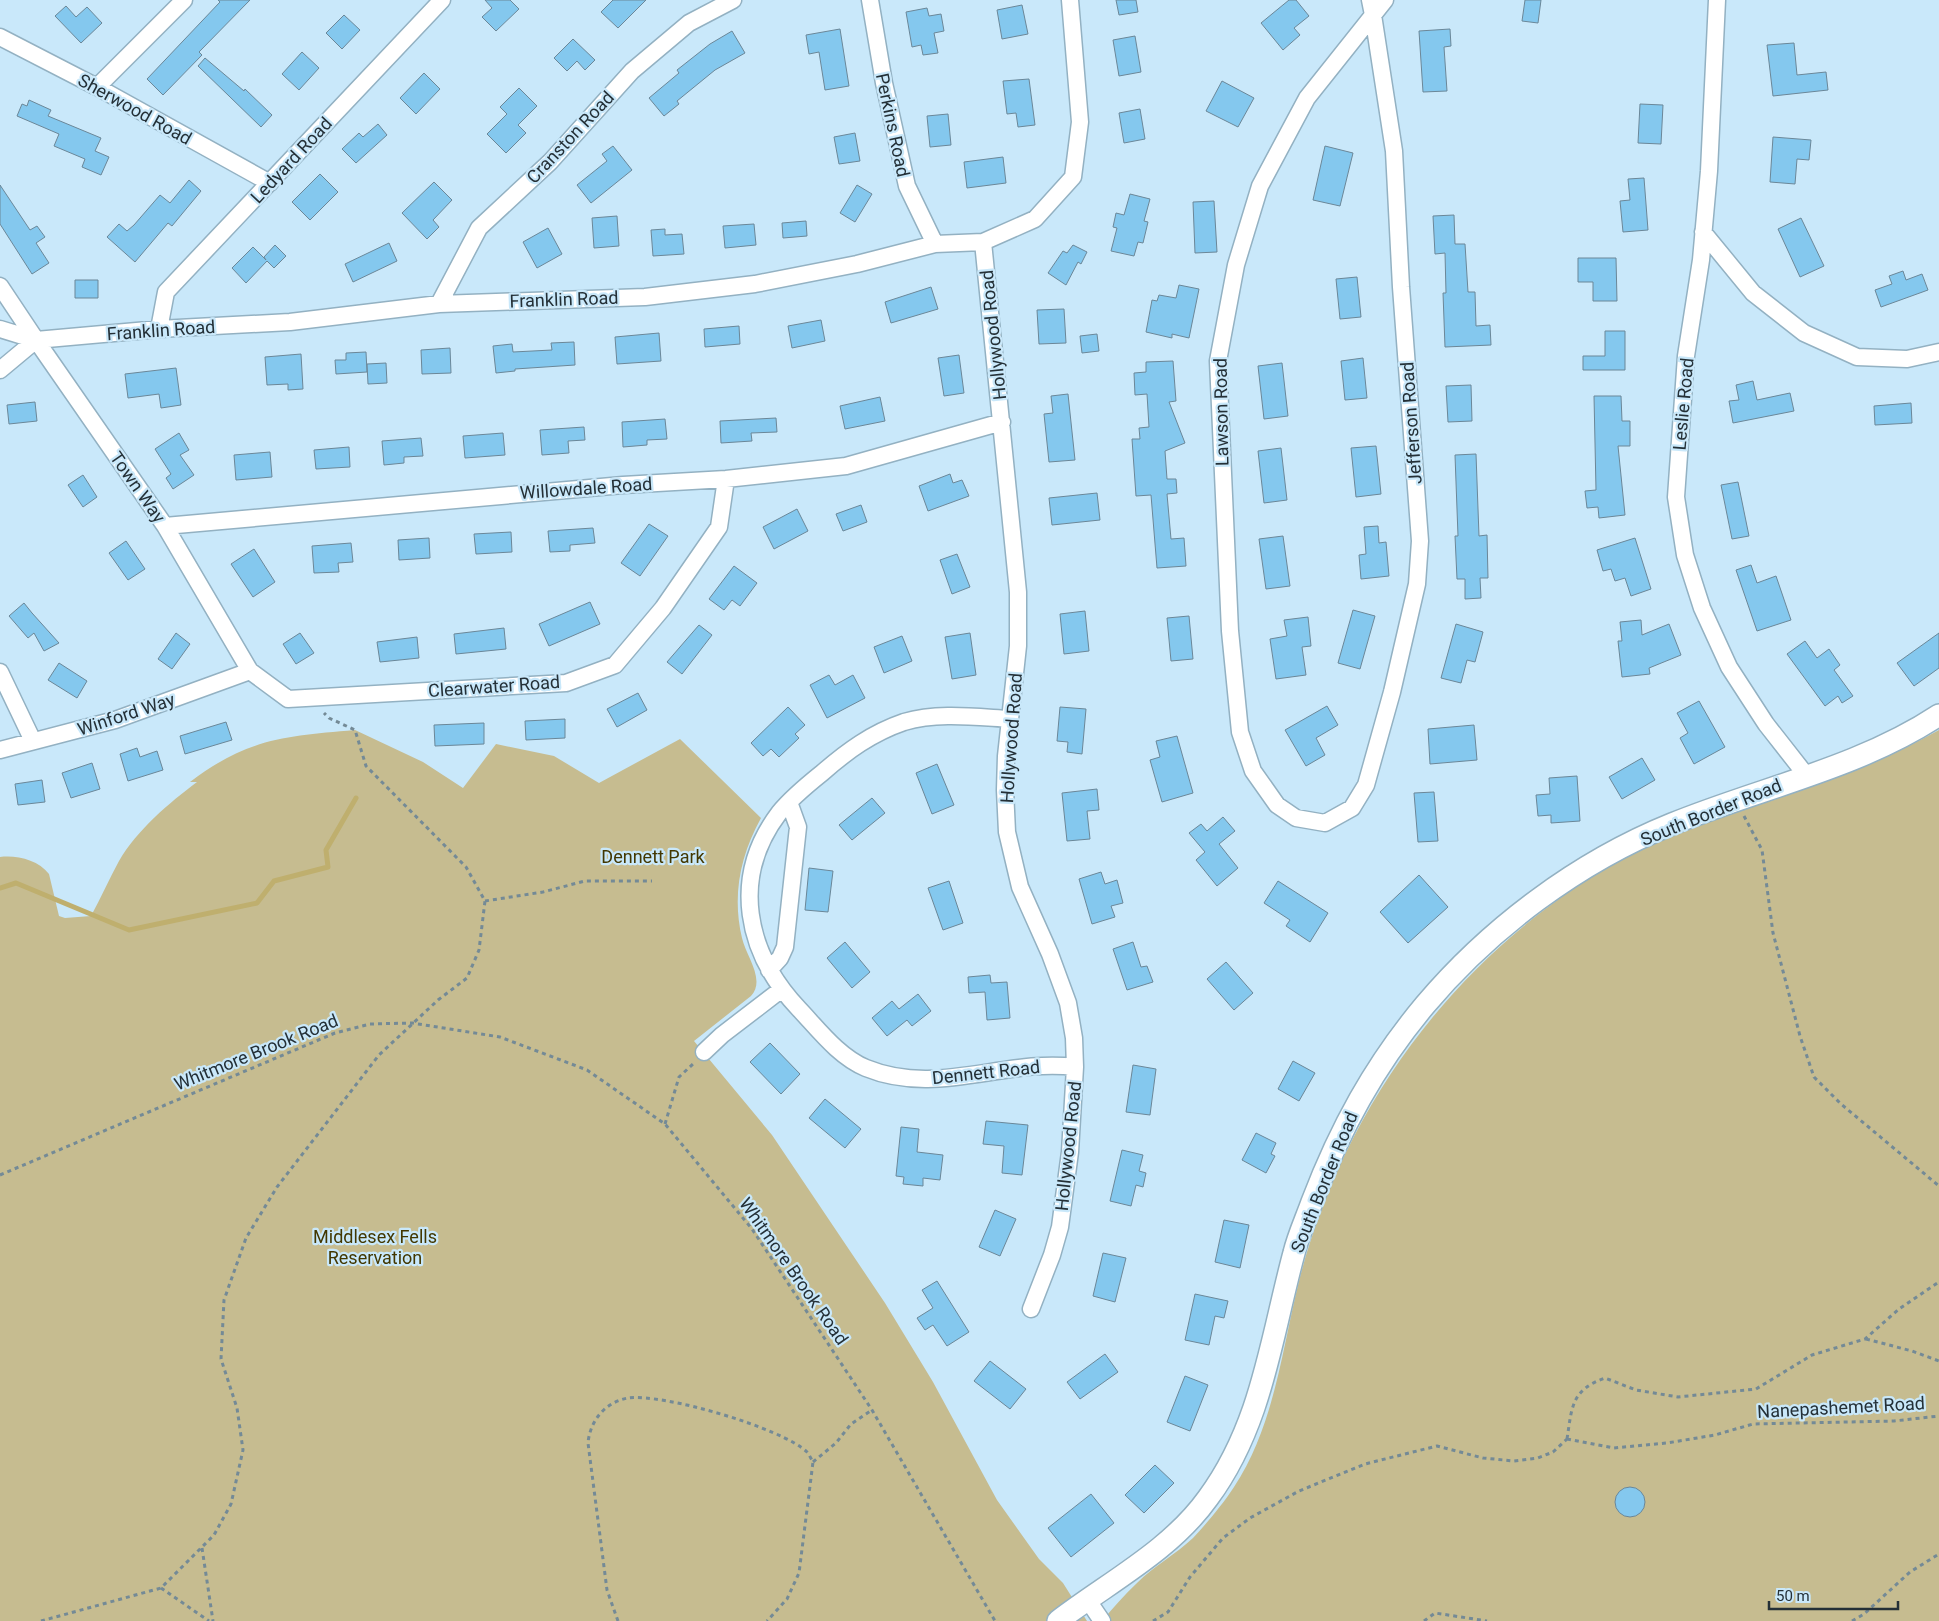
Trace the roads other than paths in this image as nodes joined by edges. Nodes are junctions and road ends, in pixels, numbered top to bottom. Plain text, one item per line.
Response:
1 (184, 0) edge
2 (442, 0) edge
3 (733, 0) edge
4 (870, 0) edge
5 (1070, 0) edge
6 (1385, 0) edge
7 (1717, 0) edge
8 (1372, 8) edge
9 (0, 37) edge
10 (97, 87) junction
11 (270, 183) junction
12 (1703, 232) junction
13 (983, 242) junction
14 (935, 244) junction
15 (0, 286) edge
16 (439, 304) junction
17 (0, 329) edge
18 (159, 329) junction
19 (36, 340) junction
20 (1939, 352) edge
21 (0, 370) edge
22 (1002, 422) junction
23 (726, 479) junction
24 (166, 526) junction
25 (250, 671) junction
26 (0, 672) edge
27 (1939, 715) edge
28 (1010, 719) junction
29 (33, 741) junction
30 (0, 750) edge
31 (1806, 776) junction
32 (788, 802) junction
33 (1325, 823) joint
34 (769, 970) junction
35 (782, 989) junction
36 (704, 1052) road end
37 (1075, 1067) junction
38 (1032, 1309) dead end
39 (1087, 1599) junction
40 (1058, 1621) edge
41 (1102, 1621) edge

1 - 10 street
2 - 11 street, Ledyard Road
3 - 16 street, Cranston Road
4 - 14 street, Perkins Road
5 - 13 street, Franklin Road
6 - 8 street, Lawson Road
7 - 12 street, Leslie Road
8 - 33 street, Jefferson Road
8 - 33 street, Lawson Road
9 - 10 street, Sherwood Road
10 - 11 street, Sherwood Road
11 - 18 street, Ledyard Road
12 - 20 street
12 - 31 street, Leslie Road
13 - 14 street, Franklin Road
13 - 22 street, Hollywood Road
14 - 16 street, Franklin Road
15 - 19 street, Town Way
16 - 18 street, Franklin Road
17 - 19 street
18 - 19 street, Franklin Road
19 - 21 street
19 - 24 street, Town Way
22 - 23 street, Willowdale Road
22 - 28 street, Hollywood Road
23 - 24 street, Willowdale Road
23 - 25 street, Clearwater Road
24 - 25 street, Town Way
25 - 29 street, Winford Way
26 - 29 street
27 - 31 main road, South Border Road
28 - 32 street, Dennett Road
28 - 37 street, Hollywood Road
29 - 30 street, Winford Way
31 - 39 main road, South Border Road
32 - 34 street
32 - 34 street, Dennett Road
34 - 35 street, Dennett Road
35 - 36 street
35 - 37 street, Dennett Road
37 - 38 street, Hollywood Road
39 - 40 main road, South Border Road
39 - 41 street

